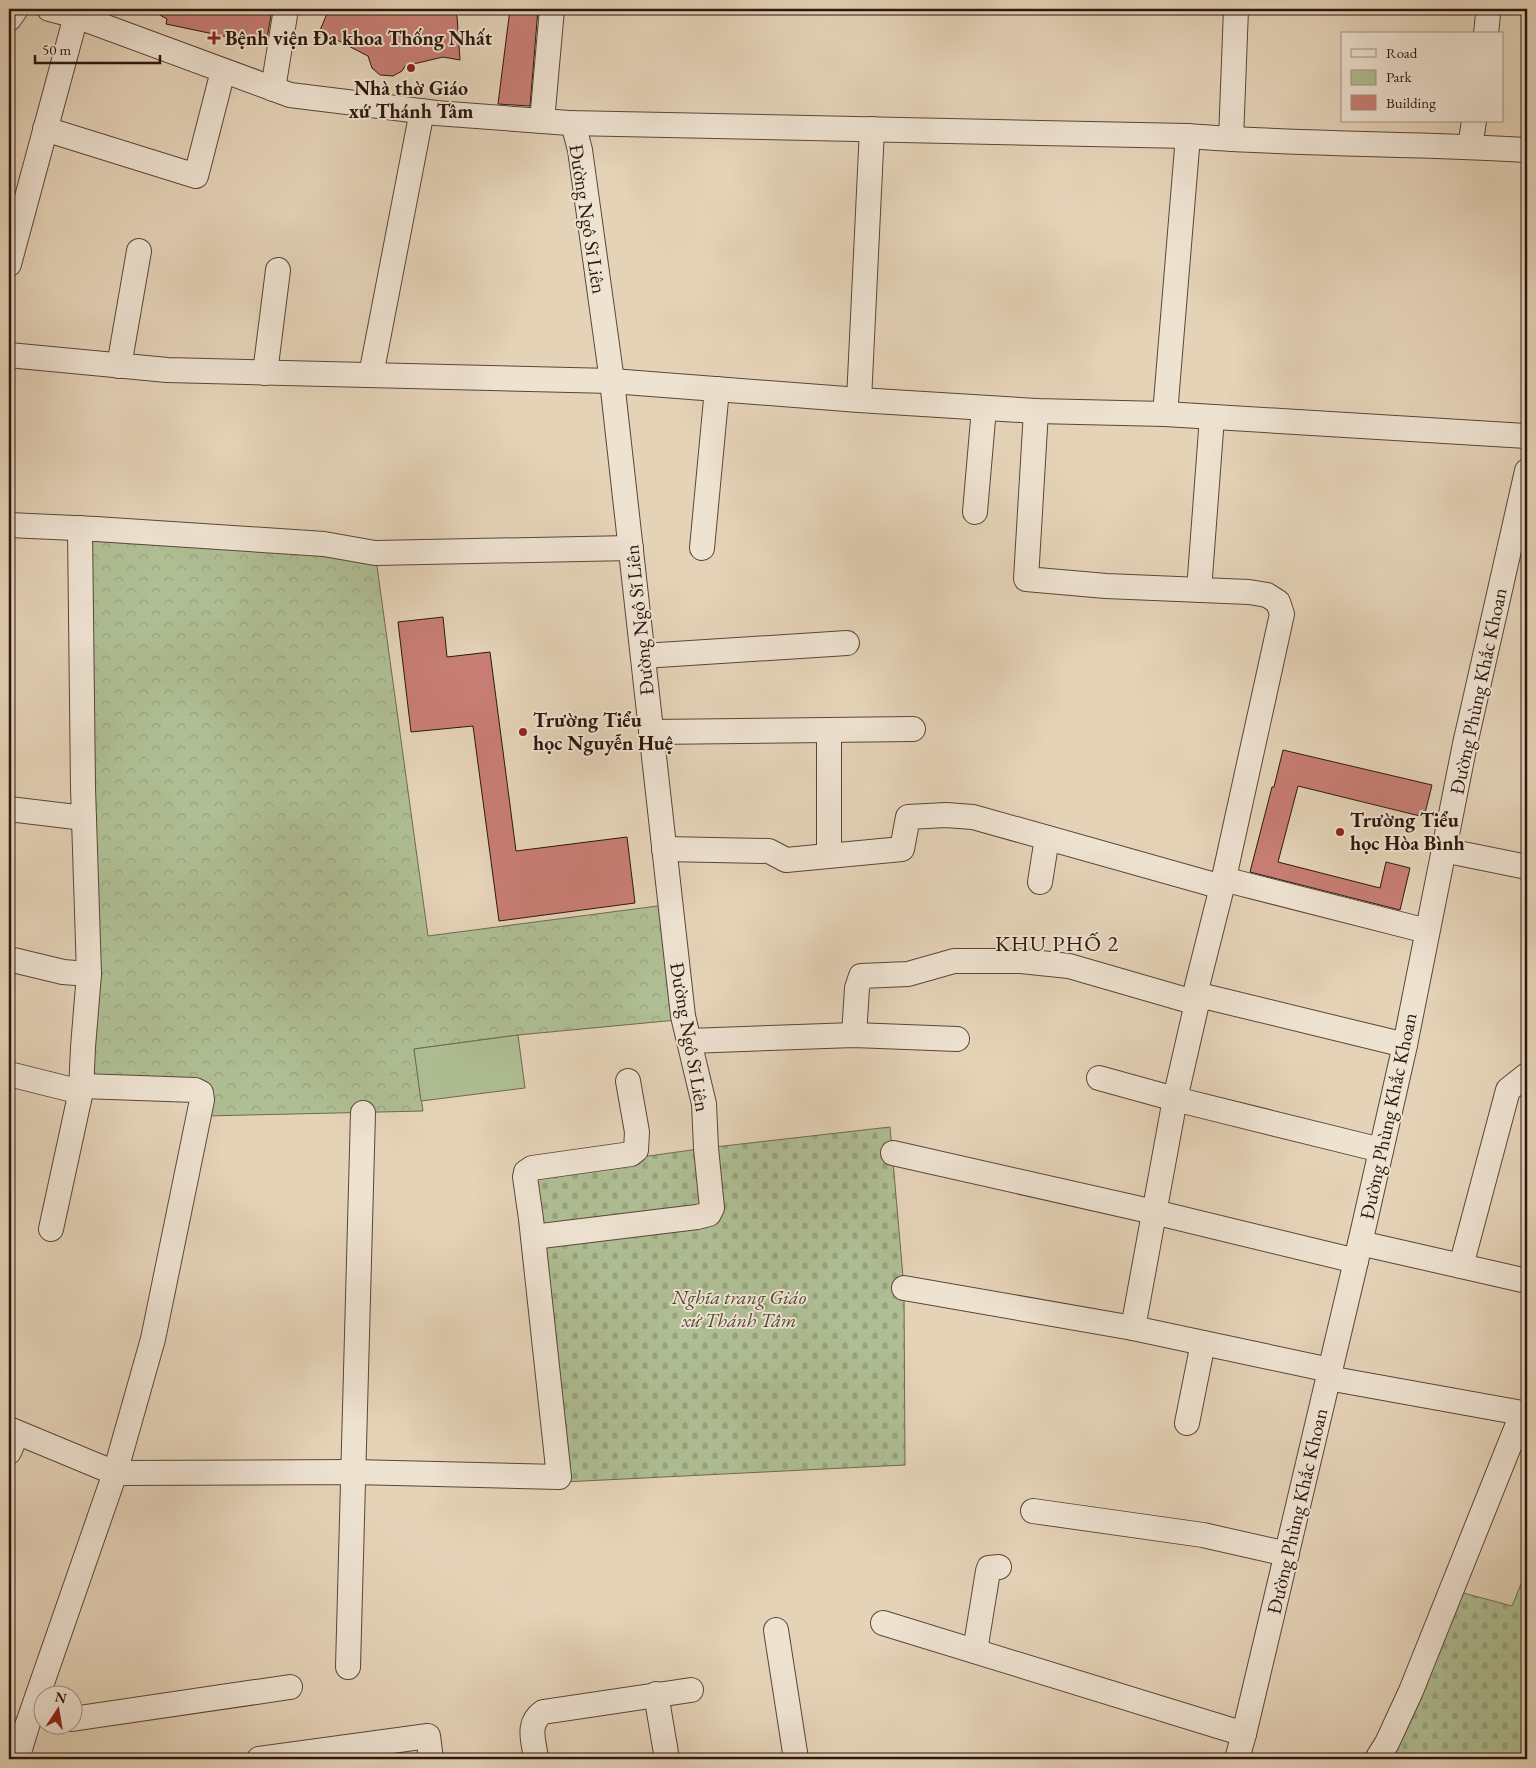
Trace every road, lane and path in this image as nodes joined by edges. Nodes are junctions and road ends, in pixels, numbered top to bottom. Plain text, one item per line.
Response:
1 (16, 9) edge
2 (49, 9) edge
3 (286, 9) edge
4 (552, 9) edge
5 (1236, 9) edge
6 (76, 16) junction
7 (9, 19) edge
8 (223, 71) junction
9 (273, 89) junction
10 (422, 111) junction
11 (542, 121) junction
12 (1474, 122) edge
13 (573, 123) junction
14 (45, 129) junction
15 (872, 129) junction
16 (1188, 136) junction
17 (1231, 139) junction
18 (1470, 146) junction
19 (1527, 150) edge
20 (140, 250) dead end
21 (9, 264) edge
22 (278, 270) dead end
23 (9, 355) edge
24 (119, 366) junction
25 (265, 373) junction
26 (371, 375) junction
27 (612, 381) junction
28 (717, 389) junction
29 (859, 400) junction
30 (984, 408) junction
31 (1036, 411) junction
32 (1165, 414) junction
33 (1212, 417) junction
34 (1527, 436) edge
35 (1527, 471) edge
36 (975, 512) dead end
37 (9, 525) edge
38 (80, 528) junction
39 (631, 548) junction
40 (702, 548) dead end
41 (1199, 590) junction
42 (847, 643) dead end
43 (643, 656) junction
44 (913, 729) dead end
45 (828, 731) junction
46 (651, 732) junction
47 (9, 809) edge
48 (84, 818) junction
49 (1047, 838) junction
50 (664, 849) junction
51 (1443, 850) junction
52 (829, 855) junction
53 (1527, 867) edge
54 (1040, 882) dead end
55 (1222, 883) junction
56 (1426, 931) junction
57 (9, 959) edge
58 (90, 974) junction
59 (1196, 999) junction
60 (854, 1035) junction
61 (957, 1039) dead end
62 (689, 1041) junction
63 (1405, 1046) junction
64 (9, 1074) edge
65 (1527, 1075) edge
66 (1099, 1078) dead end
67 (628, 1082) dead end
68 (81, 1088) junction
69 (1175, 1099) junction
70 (363, 1112) dead end
71 (1381, 1150) junction
72 (892, 1153) dead end
73 (1154, 1212) junction
74 (51, 1229) dead end
75 (533, 1237) junction
76 (1358, 1252) junction
77 (1461, 1266) junction
78 (1527, 1281) edge
79 (904, 1288) dead end
80 (1133, 1328) junction
81 (1203, 1343) junction
82 (1329, 1374) junction
83 (1525, 1414) edge
84 (1187, 1422) dead end
85 (11, 1438) edge
86 (115, 1472) junction
87 (353, 1472) junction
88 (1033, 1510) dead end
89 (1286, 1554) junction
90 (999, 1566) dead end
91 (883, 1623) dead end
92 (776, 1630) dead end
93 (975, 1651) junction
94 (348, 1667) dead end
95 (47, 1686) edge
96 (290, 1687) dead end
97 (691, 1690) dead end
98 (656, 1694) junction
99 (82, 1718) edge
100 (32, 1731) edge
101 (1244, 1734) junction
102 (328, 1754) edge
103 (18, 1759) edge
104 (259, 1759) edge
105 (432, 1759) edge
106 (536, 1759) edge
107 (666, 1759) edge
108 (796, 1759) edge
109 (1237, 1759) edge
110 (1377, 1759) edge

1 - 7 street
2 - 6 street
3 - 9 street
4 - 11 street
5 - 17 street
6 - 8 street
6 - 14 street
8 - 9 street
8 - 14 street
9 - 10 street
10 - 11 street
10 - 26 street
11 - 13 street
12 - 18 street
13 - 15 street
13 - 27 street, Đường Ngô Sĩ Liên
14 - 21 street
15 - 16 street
15 - 29 street
16 - 17 street
16 - 32 street
17 - 18 street
18 - 19 street
20 - 24 street
22 - 25 street
23 - 24 street
24 - 25 street
25 - 26 street
26 - 27 street
27 - 28 street
27 - 39 street, Đường Ngô Sĩ Liên
28 - 29 street
28 - 40 street
29 - 30 street
30 - 31 street
30 - 36 street
31 - 32 street
31 - 41 street
32 - 33 street
33 - 34 street
33 - 41 street
35 - 51 street, Đường Phùng Khắc Khoan
37 - 38 street
38 - 39 street
38 - 48 street
39 - 43 street, Đường Ngô Sĩ Liên
41 - 55 street
42 - 43 street
43 - 46 street, Đường Ngô Sĩ Liên
44 - 45 street
45 - 46 street
45 - 52 street
46 - 50 street, Đường Ngô Sĩ Liên
47 - 48 street
48 - 58 street
49 - 52 street
49 - 54 street
49 - 55 street
50 - 52 street
50 - 62 street, Đường Ngô Sĩ Liên
51 - 53 street
51 - 56 street, Đường Phùng Khắc Khoan
55 - 56 street
55 - 59 street
56 - 63 street, Đường Phùng Khắc Khoan
57 - 58 street
58 - 68 street
59 - 60 street
59 - 63 street
59 - 69 street
60 - 61 street
60 - 62 street
62 - 75 street, Đường Ngô Sĩ Liên
63 - 71 street, Đường Phùng Khắc Khoan
64 - 68 street
65 - 77 street
66 - 69 street
67 - 75 street
68 - 74 street
68 - 86 street
69 - 71 street
69 - 73 street
70 - 87 street
71 - 76 street, Đường Phùng Khắc Khoan
72 - 73 street
73 - 76 street
73 - 80 street
75 - 87 street
76 - 77 street
76 - 82 street, Đường Phùng Khắc Khoan
77 - 78 street
79 - 80 street
80 - 81 street
81 - 82 street
81 - 84 street
82 - 83 street
82 - 89 street, Đường Phùng Khắc Khoan
83 - 110 street
85 - 86 street
86 - 87 street
86 - 95 street
87 - 94 street
88 - 89 street
89 - 101 street, Đường Phùng Khắc Khoan
90 - 93 street
91 - 93 street
92 - 108 street
93 - 101 street
96 - 99 street
97 - 98 street
98 - 106 street
98 - 107 street
100 - 103 street
101 - 109 street, Đường Phùng Khắc Khoan
102 - 104 street
102 - 105 street

